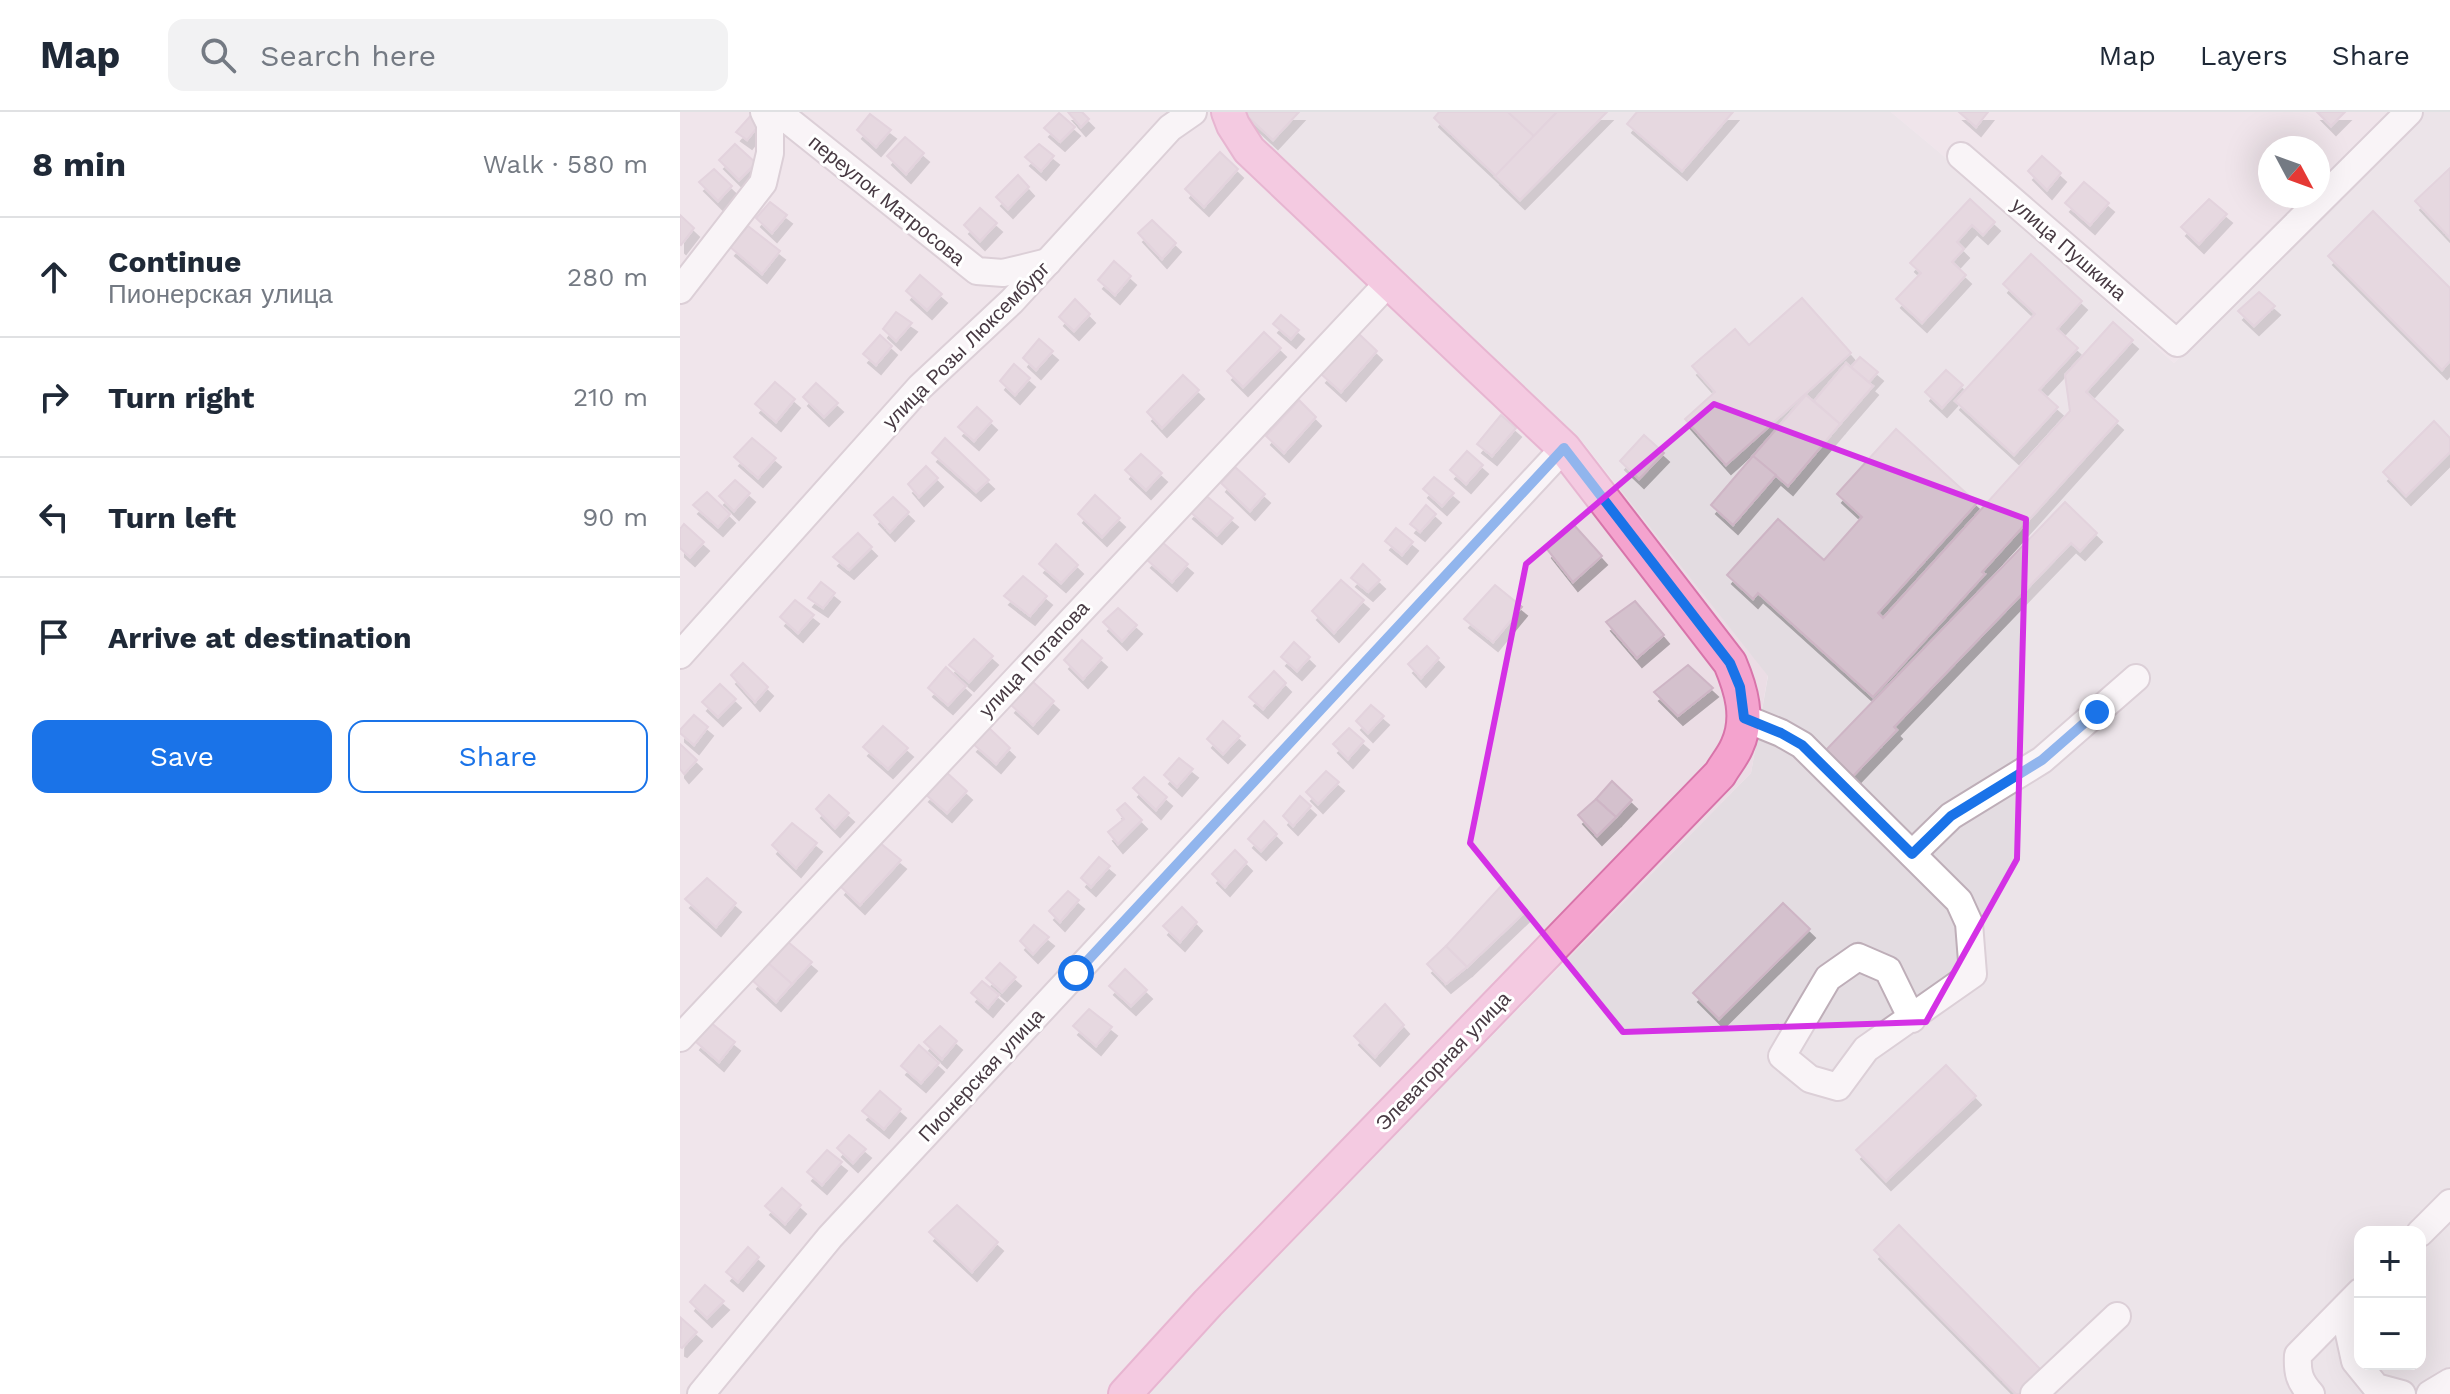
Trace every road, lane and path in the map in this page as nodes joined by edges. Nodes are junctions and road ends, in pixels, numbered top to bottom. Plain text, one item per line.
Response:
1 (764, 112) edge
2 (778, 112) edge
3 (1193, 112) edge
4 (1228, 112) edge
5 (2409, 112) edge
6 (1961, 156) dead end
7 (1048, 262) junction
8 (1390, 281) junction
9 (680, 290) edge
10 (1564, 448) junction
11 (680, 655) edge
12 (2136, 678) dead end
13 (1744, 718) junction
14 (1912, 854) junction
15 (1912, 1019) junction
16 (680, 1038) edge
17 (2450, 1203) edge
18 (2426, 1227) edge
19 (2354, 1298) edge
20 (2357, 1298) edge
21 (2117, 1316) dead end
22 (2450, 1382) edge
23 (701, 1394) edge
24 (1125, 1394) edge
25 (2034, 1394) edge
26 (2311, 1394) edge
27 (2402, 1394) edge
28 (2430, 1394) edge

1 - 9 street
2 - 7 street, переулок Матросова
3 - 7 street, улица Розы Люксембург
4 - 8 main road
5 - 6 street, улица Пушкина
7 - 11 street, улица Розы Люксембург
8 - 10 main road
8 - 16 street, улица Потапова
10 - 13 main road
10 - 23 street, Пионерская улица
12 - 14 street
13 - 14 street
13 - 24 main road, Элеваторная улица
14 - 15 street
15 - 15 street
17 - 18 street
19 - 26 street
20 - 27 street
21 - 25 street
22 - 28 street

